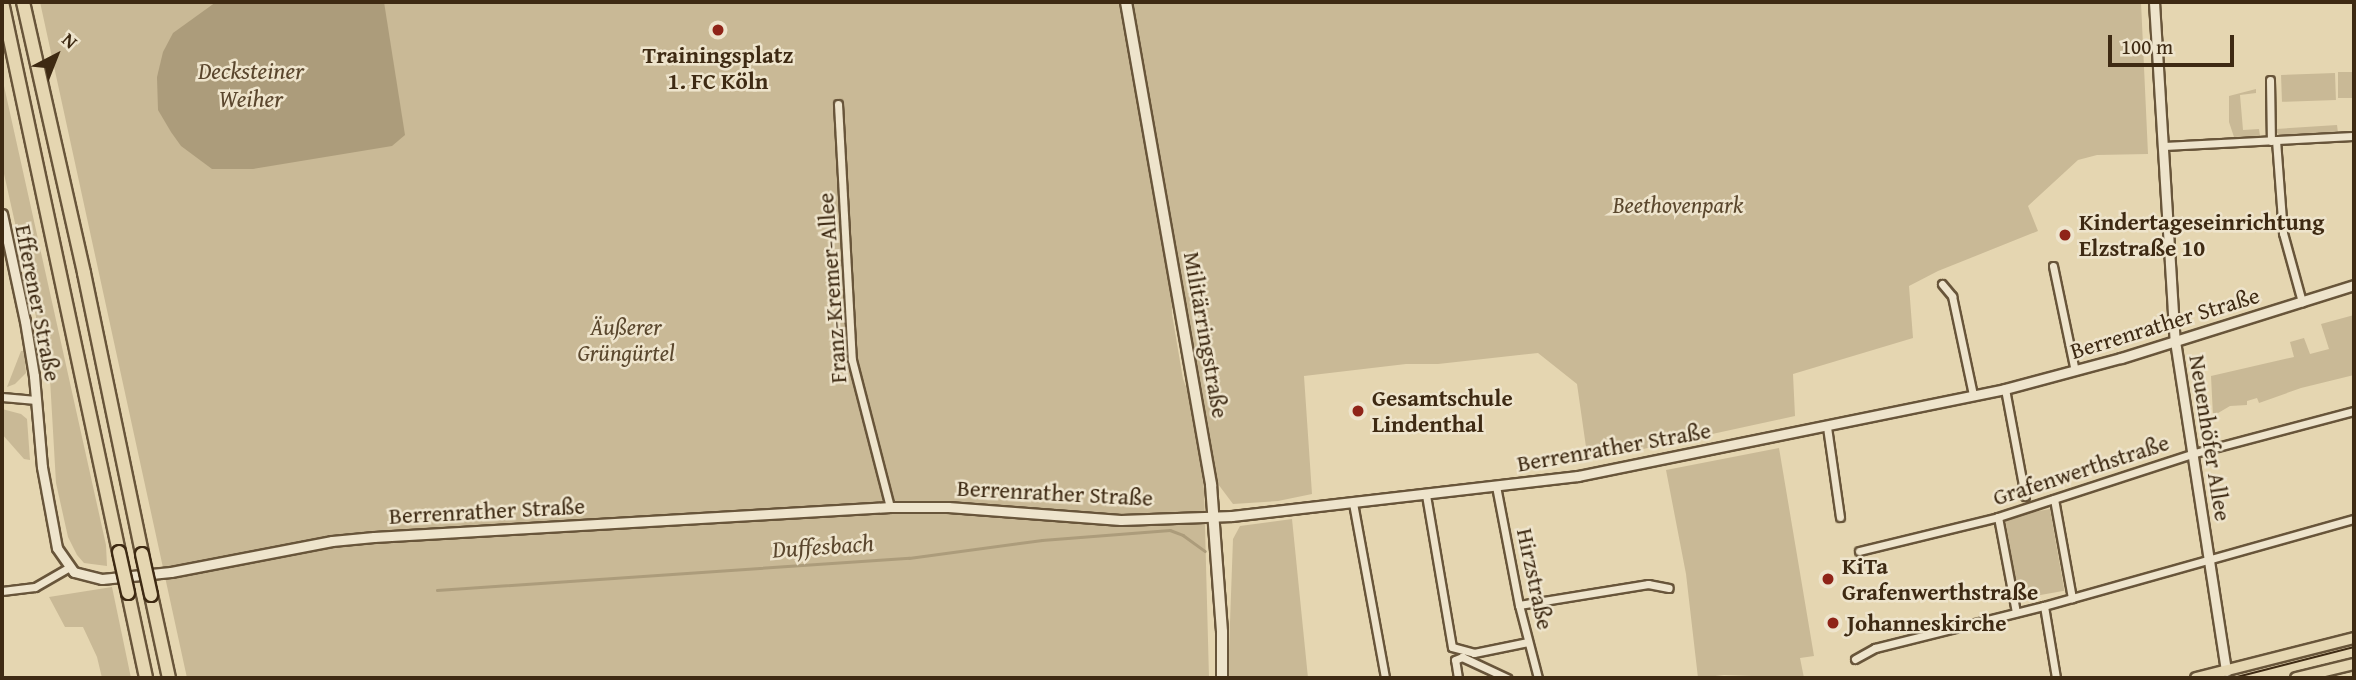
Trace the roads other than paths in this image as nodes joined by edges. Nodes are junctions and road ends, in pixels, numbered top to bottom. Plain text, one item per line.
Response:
1 (2, 2) edge
2 (23, 2) edge
3 (1126, 2) edge
4 (2154, 2) edge
5 (2270, 80) dead end
6 (838, 104) dead end
7 (2354, 136) edge
8 (2274, 141) junction
9 (2163, 146) junction
10 (2, 214) edge
11 (2053, 266) dead end
12 (1942, 284) dead end
13 (2354, 285) edge
14 (2302, 302) junction
15 (2175, 341) junction
16 (2075, 371) junction
17 (2005, 389) junction
18 (1973, 395) junction
19 (2, 397) edge
20 (36, 400) junction
21 (2354, 411) edge
22 (1827, 427) junction
23 (2193, 454) junction
24 (1496, 486) junction
25 (1426, 495) junction
26 (2025, 496) dead end
27 (2054, 499) junction
28 (1353, 503) junction
29 (890, 507) junction
30 (1214, 516) junction
31 (1840, 517) dead end
32 (1998, 517) junction
33 (2354, 519) edge
34 (1859, 551) dead end
35 (2212, 559) junction
36 (69, 567) junction
37 (1669, 588) dead end
38 (2, 591) edge
39 (2072, 598) junction
40 (1519, 605) junction
41 (2044, 606) junction
42 (2015, 612) junction
43 (2354, 638) edge
44 (1528, 642) junction
45 (1855, 659) dead end
46 (2354, 664) edge
47 (2227, 674) edge
48 (146, 678) edge
49 (169, 678) edge
50 (1222, 678) edge
51 (1385, 678) edge
52 (1458, 678) edge
53 (1507, 678) edge
54 (1538, 678) edge
55 (2056, 678) edge
56 (2196, 678) edge
57 (2296, 678) edge

1 - 48 highway, bridge
2 - 49 highway, bridge
3 - 30 main road, Militärringstraße
4 - 9 street, Neuenhöfer Allee
5 - 8 street
6 - 29 street, Franz-Kremer-Allee
7 - 8 street
8 - 9 street
8 - 14 street
9 - 15 street, Neuenhöfer Allee
10 - 20 street, Efferener Straße
11 - 16 street
12 - 18 street
13 - 14 street, Berrenrather Straße
14 - 15 street, Berrenrather Straße
15 - 16 street, Berrenrather Straße
15 - 23 street, Neuenhöfer Allee
16 - 17 street, Berrenrather Straße
17 - 18 street, Berrenrather Straße
17 - 26 street
18 - 22 street, Berrenrather Straße
19 - 20 street
20 - 36 street
21 - 23 street, Grafenwerthstraße
22 - 24 street, Berrenrather Straße
22 - 31 street
23 - 27 street, Grafenwerthstraße
23 - 35 street, Neuenhöfer Allee
24 - 25 street, Berrenrather Straße
24 - 40 street, Hirzstraße
25 - 28 street, Berrenrather Straße
25 - 44 street
27 - 32 street, Grafenwerthstraße
27 - 39 street
28 - 30 street, Berrenrather Straße
28 - 51 street
29 - 30 street, Berrenrather Straße
29 - 36 street, Berrenrather Straße
30 - 50 main road, Militärringstraße
32 - 34 street, Grafenwerthstraße
32 - 42 street
33 - 35 street
35 - 39 street
35 - 47 street, Neuenhöfer Allee
36 - 38 street
37 - 40 street
39 - 41 street
40 - 44 street, Hirzstraße
41 - 42 street
41 - 55 street
42 - 45 street
43 - 47 main road
44 - 54 street, Hirzstraße
46 - 57 main road
47 - 56 main road
52 - 53 street

